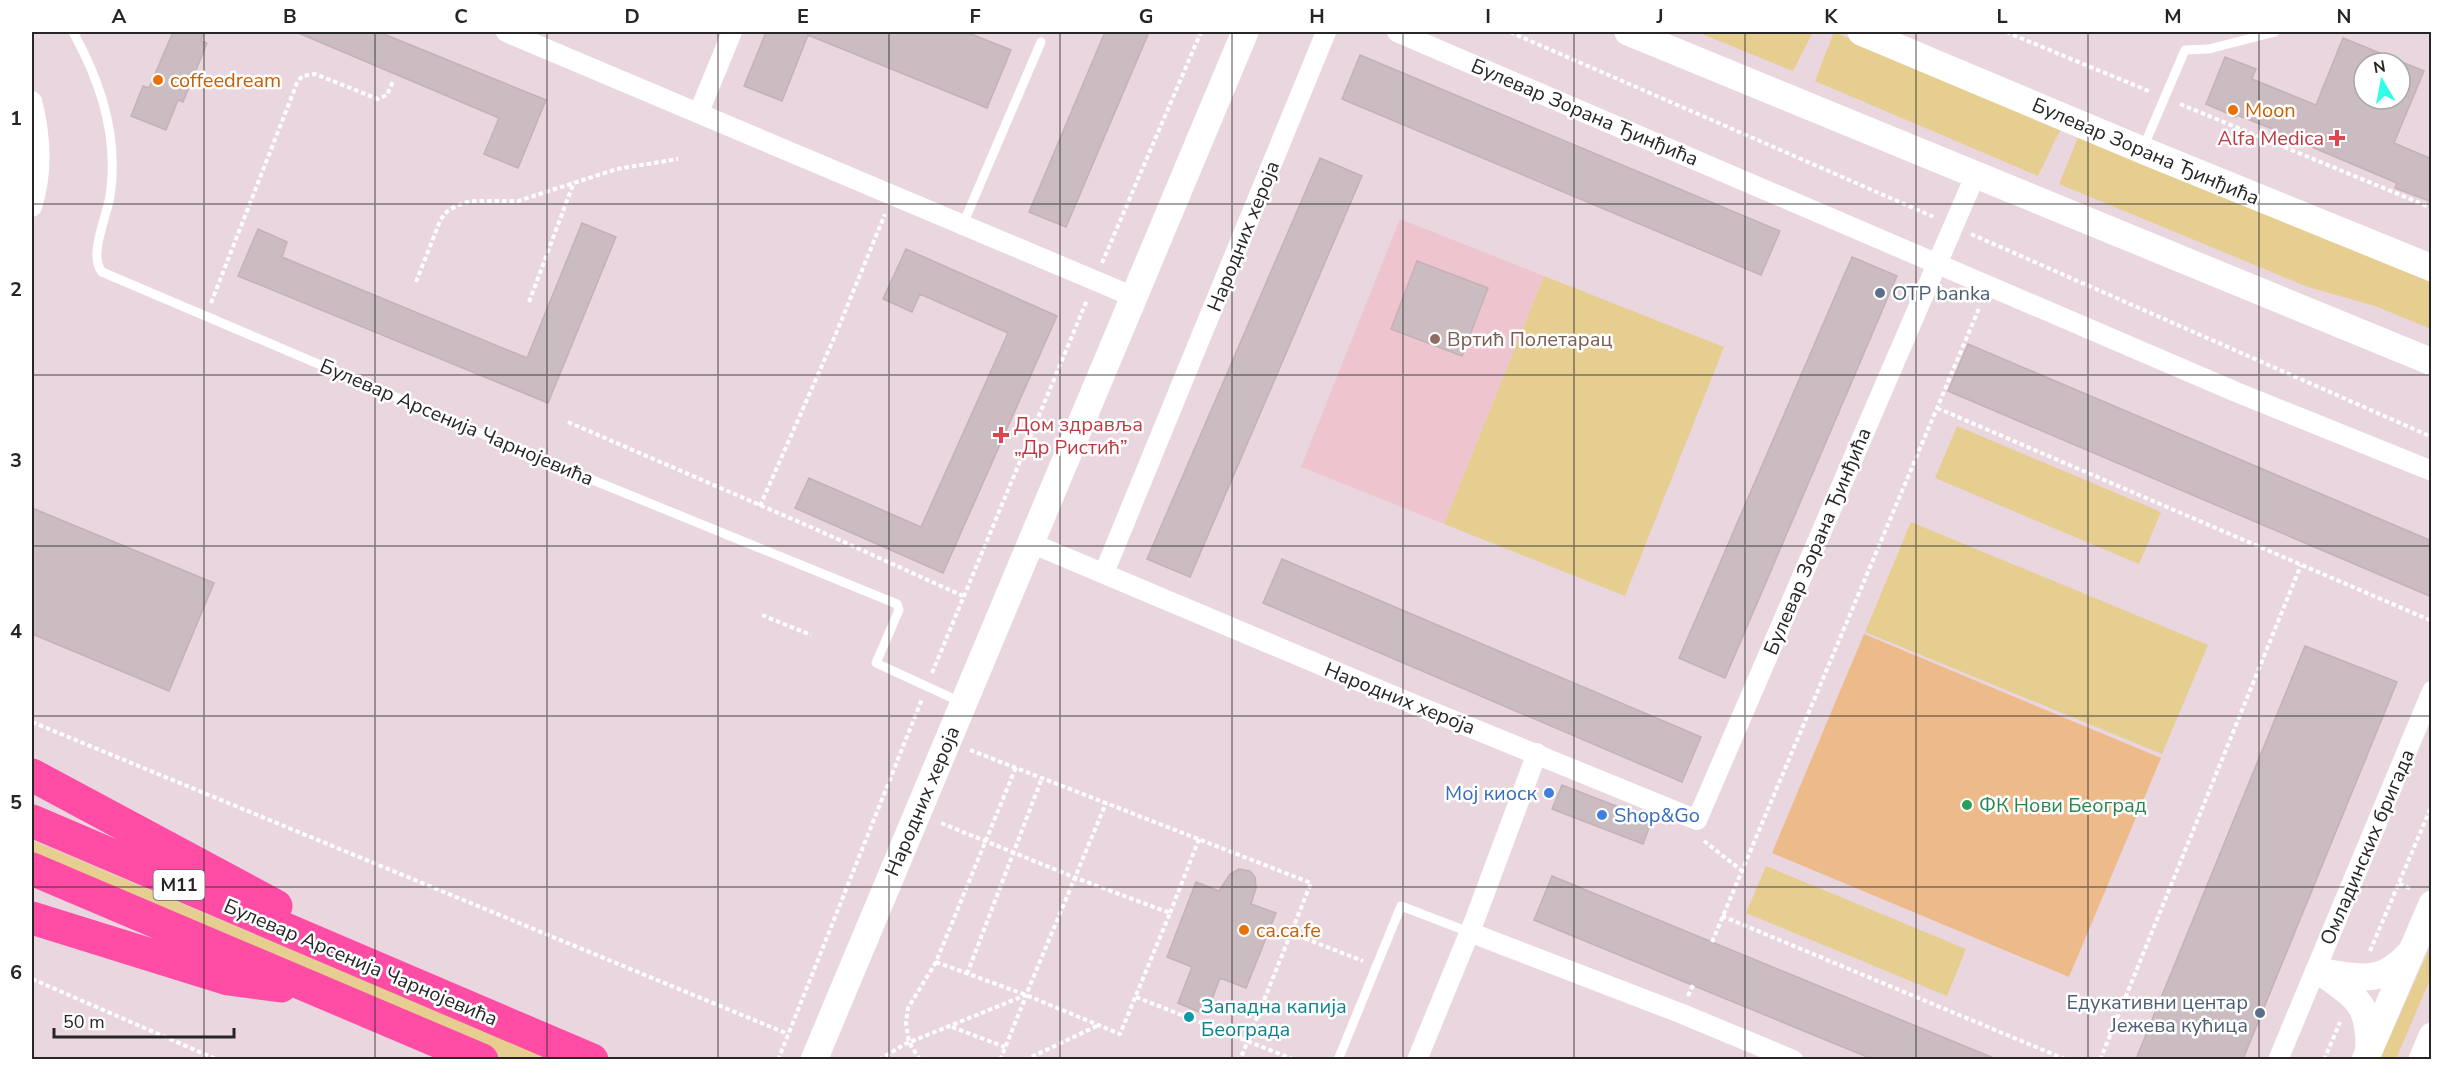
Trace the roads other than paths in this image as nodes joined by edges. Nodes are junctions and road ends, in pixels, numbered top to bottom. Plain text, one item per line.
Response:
1 (73, 32) edge
2 (506, 32) edge
3 (732, 32) edge
4 (1245, 32) edge
5 (1326, 32) edge
6 (1397, 32) edge
7 (1628, 32) edge
8 (1861, 32) edge
9 (2276, 32) edge
10 (1041, 42) dead end
11 (32, 100) edge
12 (699, 112) junction
13 (2142, 150) junction
14 (1975, 176) junction
15 (32, 207) edge
16 (963, 224) junction
17 (1938, 263) junction
18 (2432, 268) edge
19 (1134, 297) junction
20 (2432, 362) edge
21 (2432, 471) edge
22 (1030, 543) junction
23 (1104, 573) junction
24 (2432, 691) edge
25 (963, 704) junction
26 (1537, 753) junction
27 (32, 775) edge
28 (1697, 820) joint
29 (32, 821) edge
30 (32, 869) edge
31 (2422, 897) edge
32 (32, 918) edge
33 (1469, 932) junction
34 (327, 949) junction
35 (2412, 951) junction
36 (2318, 971) junction
37 (303, 984) junction
38 (2355, 985) junction
39 (2432, 1035) edge
40 (2367, 1055) edge
41 (814, 1058) edge
42 (482, 1059) edge
43 (592, 1059) edge
44 (1338, 1059) edge
45 (1417, 1059) edge
46 (1793, 1059) edge
47 (2278, 1059) edge
48 (2422, 1059) edge

1 - 25 lane, Булевар Арсенија Чарнојевића
2 - 12 street
3 - 12 street
4 - 19 street, Народних хероја
5 - 23 street, Народних хероја
6 - 17 street, Булевар Зорана Ђинђића
7 - 14 street
8 - 13 street, Булевар Зорана Ђинђића
9 - 13 lane
10 - 16 lane
11 - 15 street
12 - 16 street
13 - 18 street, Булевар Зорана Ђинђића
14 - 17 street, Булевар Зорана Ђинђића
14 - 20 street
16 - 19 street
17 - 21 street, Булевар Зорана Ђинђића
17 - 28 street, Булевар Зорана Ђинђића
19 - 22 street, Народних хероја
22 - 23 street, Народних хероја
22 - 25 street, Народних хероја
23 - 26 street, Народних хероја
24 - 36 street, Омладинских бригада
25 - 41 street, Народних хероја
26 - 28 street, Народних хероја
26 - 33 street
27 - 34 highway
29 - 34 highway, Булевар Арсенија Чарнојевића / M11
30 - 37 highway, M11
31 - 35 street
32 - 37 highway
33 - 44 lane
33 - 45 street
33 - 46 street
34 - 43 highway, Булевар Арсенија Чарнојевића / M11
35 - 38 street
35 - 40 street
36 - 38 street
36 - 47 street, Омладинских бригада
37 - 42 highway, M11
38 - 40 street
39 - 48 street

